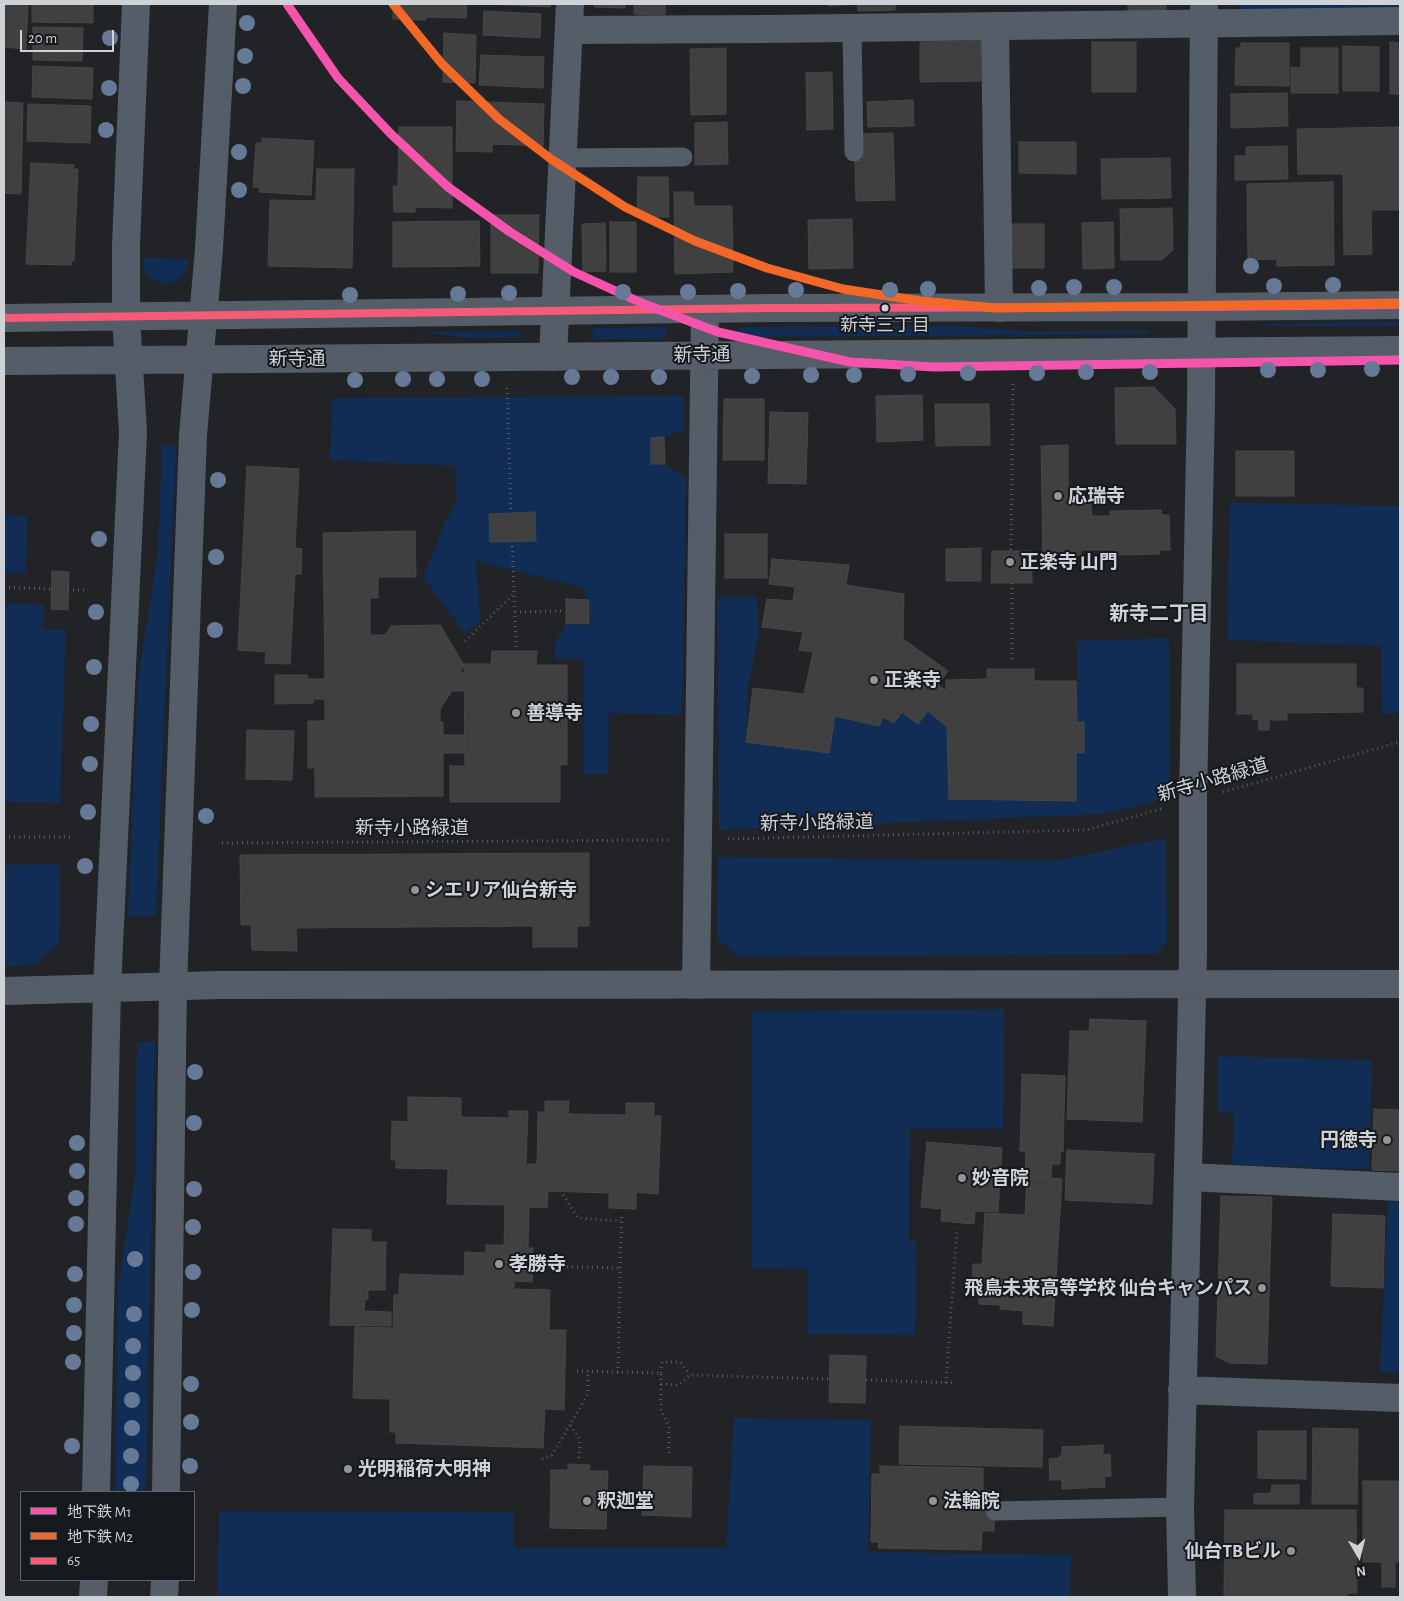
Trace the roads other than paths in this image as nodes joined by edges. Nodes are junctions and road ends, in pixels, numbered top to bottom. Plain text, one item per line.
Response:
1 (136, 4) edge
2 (223, 4) edge
3 (1204, 14) edge
4 (570, 17) edge
5 (1400, 21) edge
6 (995, 26) junction
7 (852, 28) junction
8 (854, 152) dead end
9 (683, 156) dead end
10 (563, 158) junction
11 (1400, 305) edge
12 (1202, 307) junction
13 (999, 308) junction
14 (705, 309) junction
15 (554, 312) junction
16 (203, 315) junction
17 (126, 317) junction
18 (4, 318) edge
19 (1400, 350) edge
20 (1201, 352) junction
21 (706, 355) junction
22 (553, 358) junction
23 (129, 360) junction
24 (200, 360) junction
25 (4, 361) edge
26 (1192, 984) junction
27 (1400, 984) edge
28 (696, 985) junction
29 (173, 986) junction
30 (107, 988) junction
31 (4, 991) edge
32 (1188, 1176) junction
33 (1400, 1186) edge
34 (1182, 1390) junction
35 (1400, 1398) edge
36 (96, 1491) edge
37 (166, 1491) edge
38 (1180, 1507) junction
39 (995, 1511) dead end
40 (94, 1581) edge
41 (165, 1581) edge
42 (93, 1597) edge
43 (164, 1597) edge
44 (1182, 1597) edge

1 - 17 street
2 - 16 street
3 - 5 street
3 - 6 street
3 - 12 street
4 - 7 street
4 - 10 street
6 - 7 street
6 - 13 street
7 - 8 lane
9 - 10 lane
10 - 15 street
11 - 12 street
12 - 13 street
12 - 20 street
13 - 14 street
14 - 15 street
14 - 21 street
15 - 16 street
15 - 22 street
16 - 17 street
16 - 24 street
17 - 18 street
17 - 23 street
19 - 20 street, 新寺通
20 - 21 street, 新寺通
20 - 26 street
21 - 22 street, 新寺通
21 - 28 street
22 - 24 street, 新寺通
23 - 24 street, 新寺通
23 - 25 street, 新寺通
23 - 30 street
24 - 29 street
26 - 27 street
26 - 28 street
26 - 32 street
28 - 29 street
29 - 30 street
29 - 37 street
30 - 31 street
30 - 36 street
32 - 33 street
32 - 34 street
34 - 35 street
34 - 38 street
38 - 39 lane
38 - 44 street
40 - 42 street
41 - 43 street

